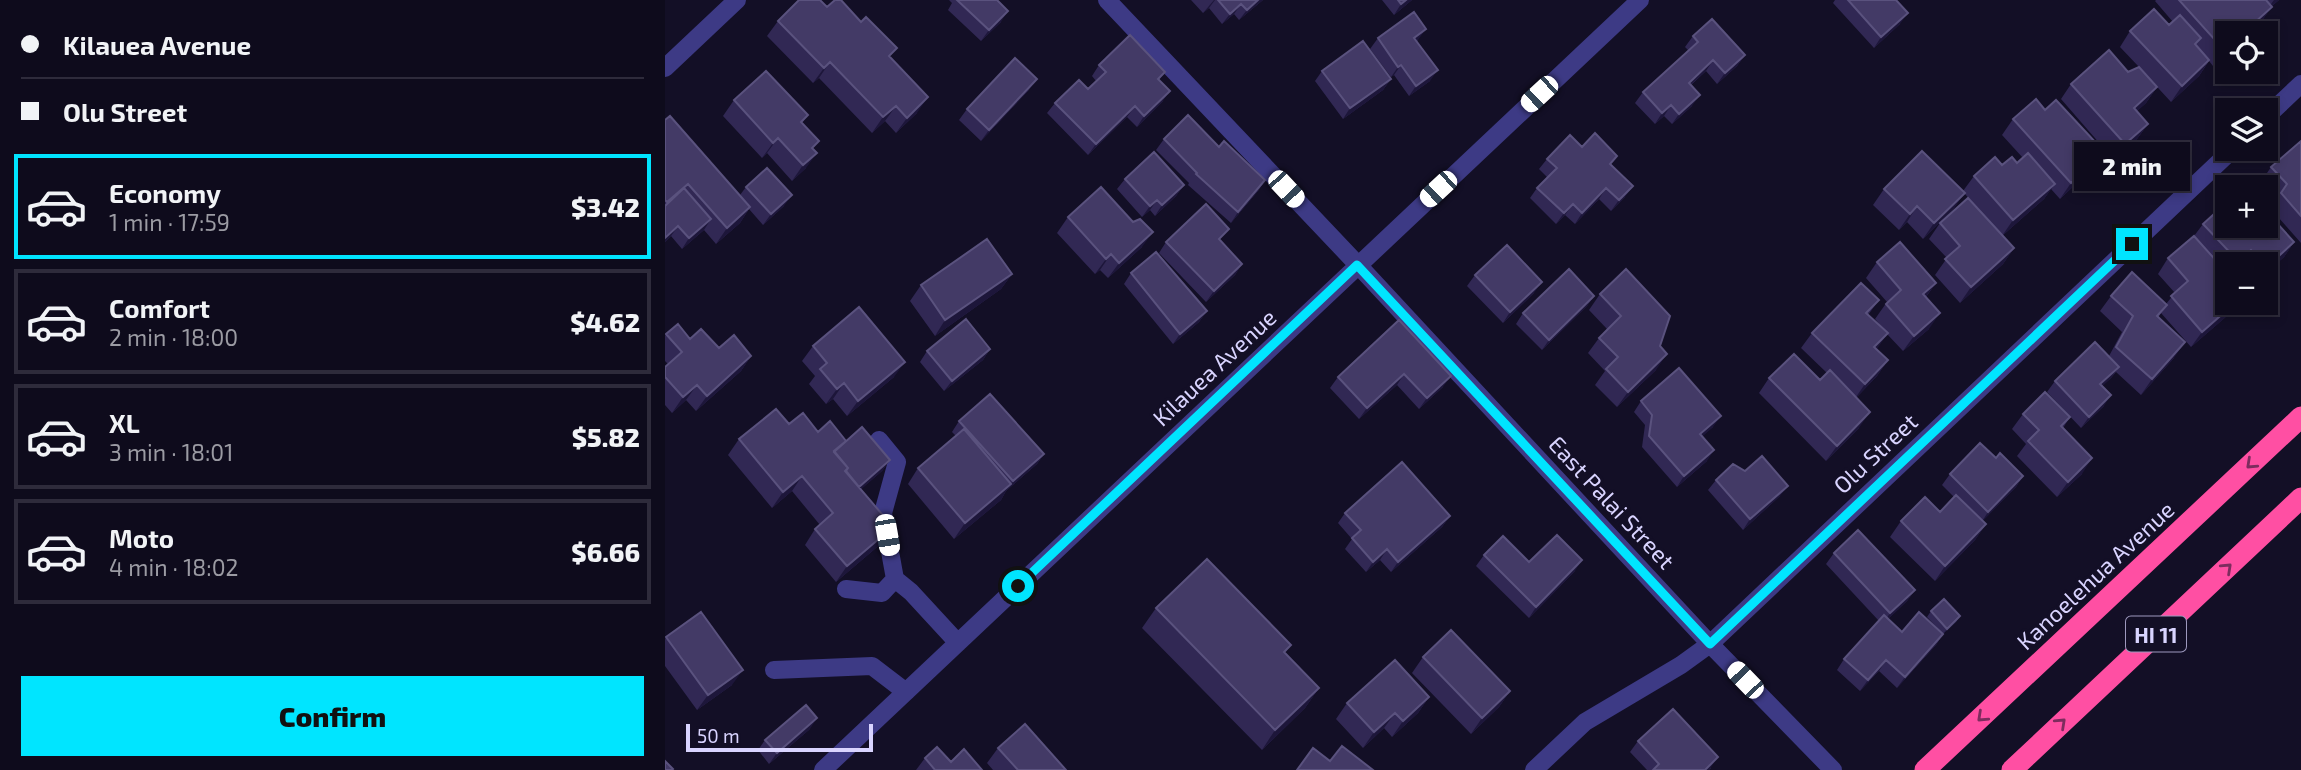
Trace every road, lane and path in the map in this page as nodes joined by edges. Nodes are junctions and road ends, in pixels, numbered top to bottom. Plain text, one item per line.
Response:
1 (737, 0) edge
2 (1107, 0) edge
3 (1640, 0) edge
4 (665, 68) edge
5 (2301, 84) edge
6 (2278, 106) edge
7 (2220, 161) edge
8 (1357, 265) junction
9 (2301, 417) edge
10 (879, 440) dead end
11 (2301, 498) edge
12 (895, 579) junction
13 (846, 589) dead end
14 (958, 643) junction
15 (1710, 644) junction
16 (774, 670) dead end
17 (906, 692) junction
18 (823, 770) edge
19 (1534, 770) edge
20 (1833, 770) edge
21 (1925, 770) edge
22 (2011, 770) edge

1 - 4 street
2 - 8 street, East Palai Street
3 - 8 street, Kilauea Avenue
5 - 6 street
7 - 15 street, Olu Street
8 - 14 street, Kilauea Avenue
8 - 15 street, East Palai Street
9 -> 21 highway, Kanoelehua Avenue / HI 11
10 - 12 street
22 -> 11 highway, HI 11
12 - 13 street
12 - 14 street
14 - 17 street, Kilauea Avenue
15 - 19 street, Olu Street
15 - 20 street, East Palai Street
16 - 17 street
17 - 18 street, Kilauea Avenue

